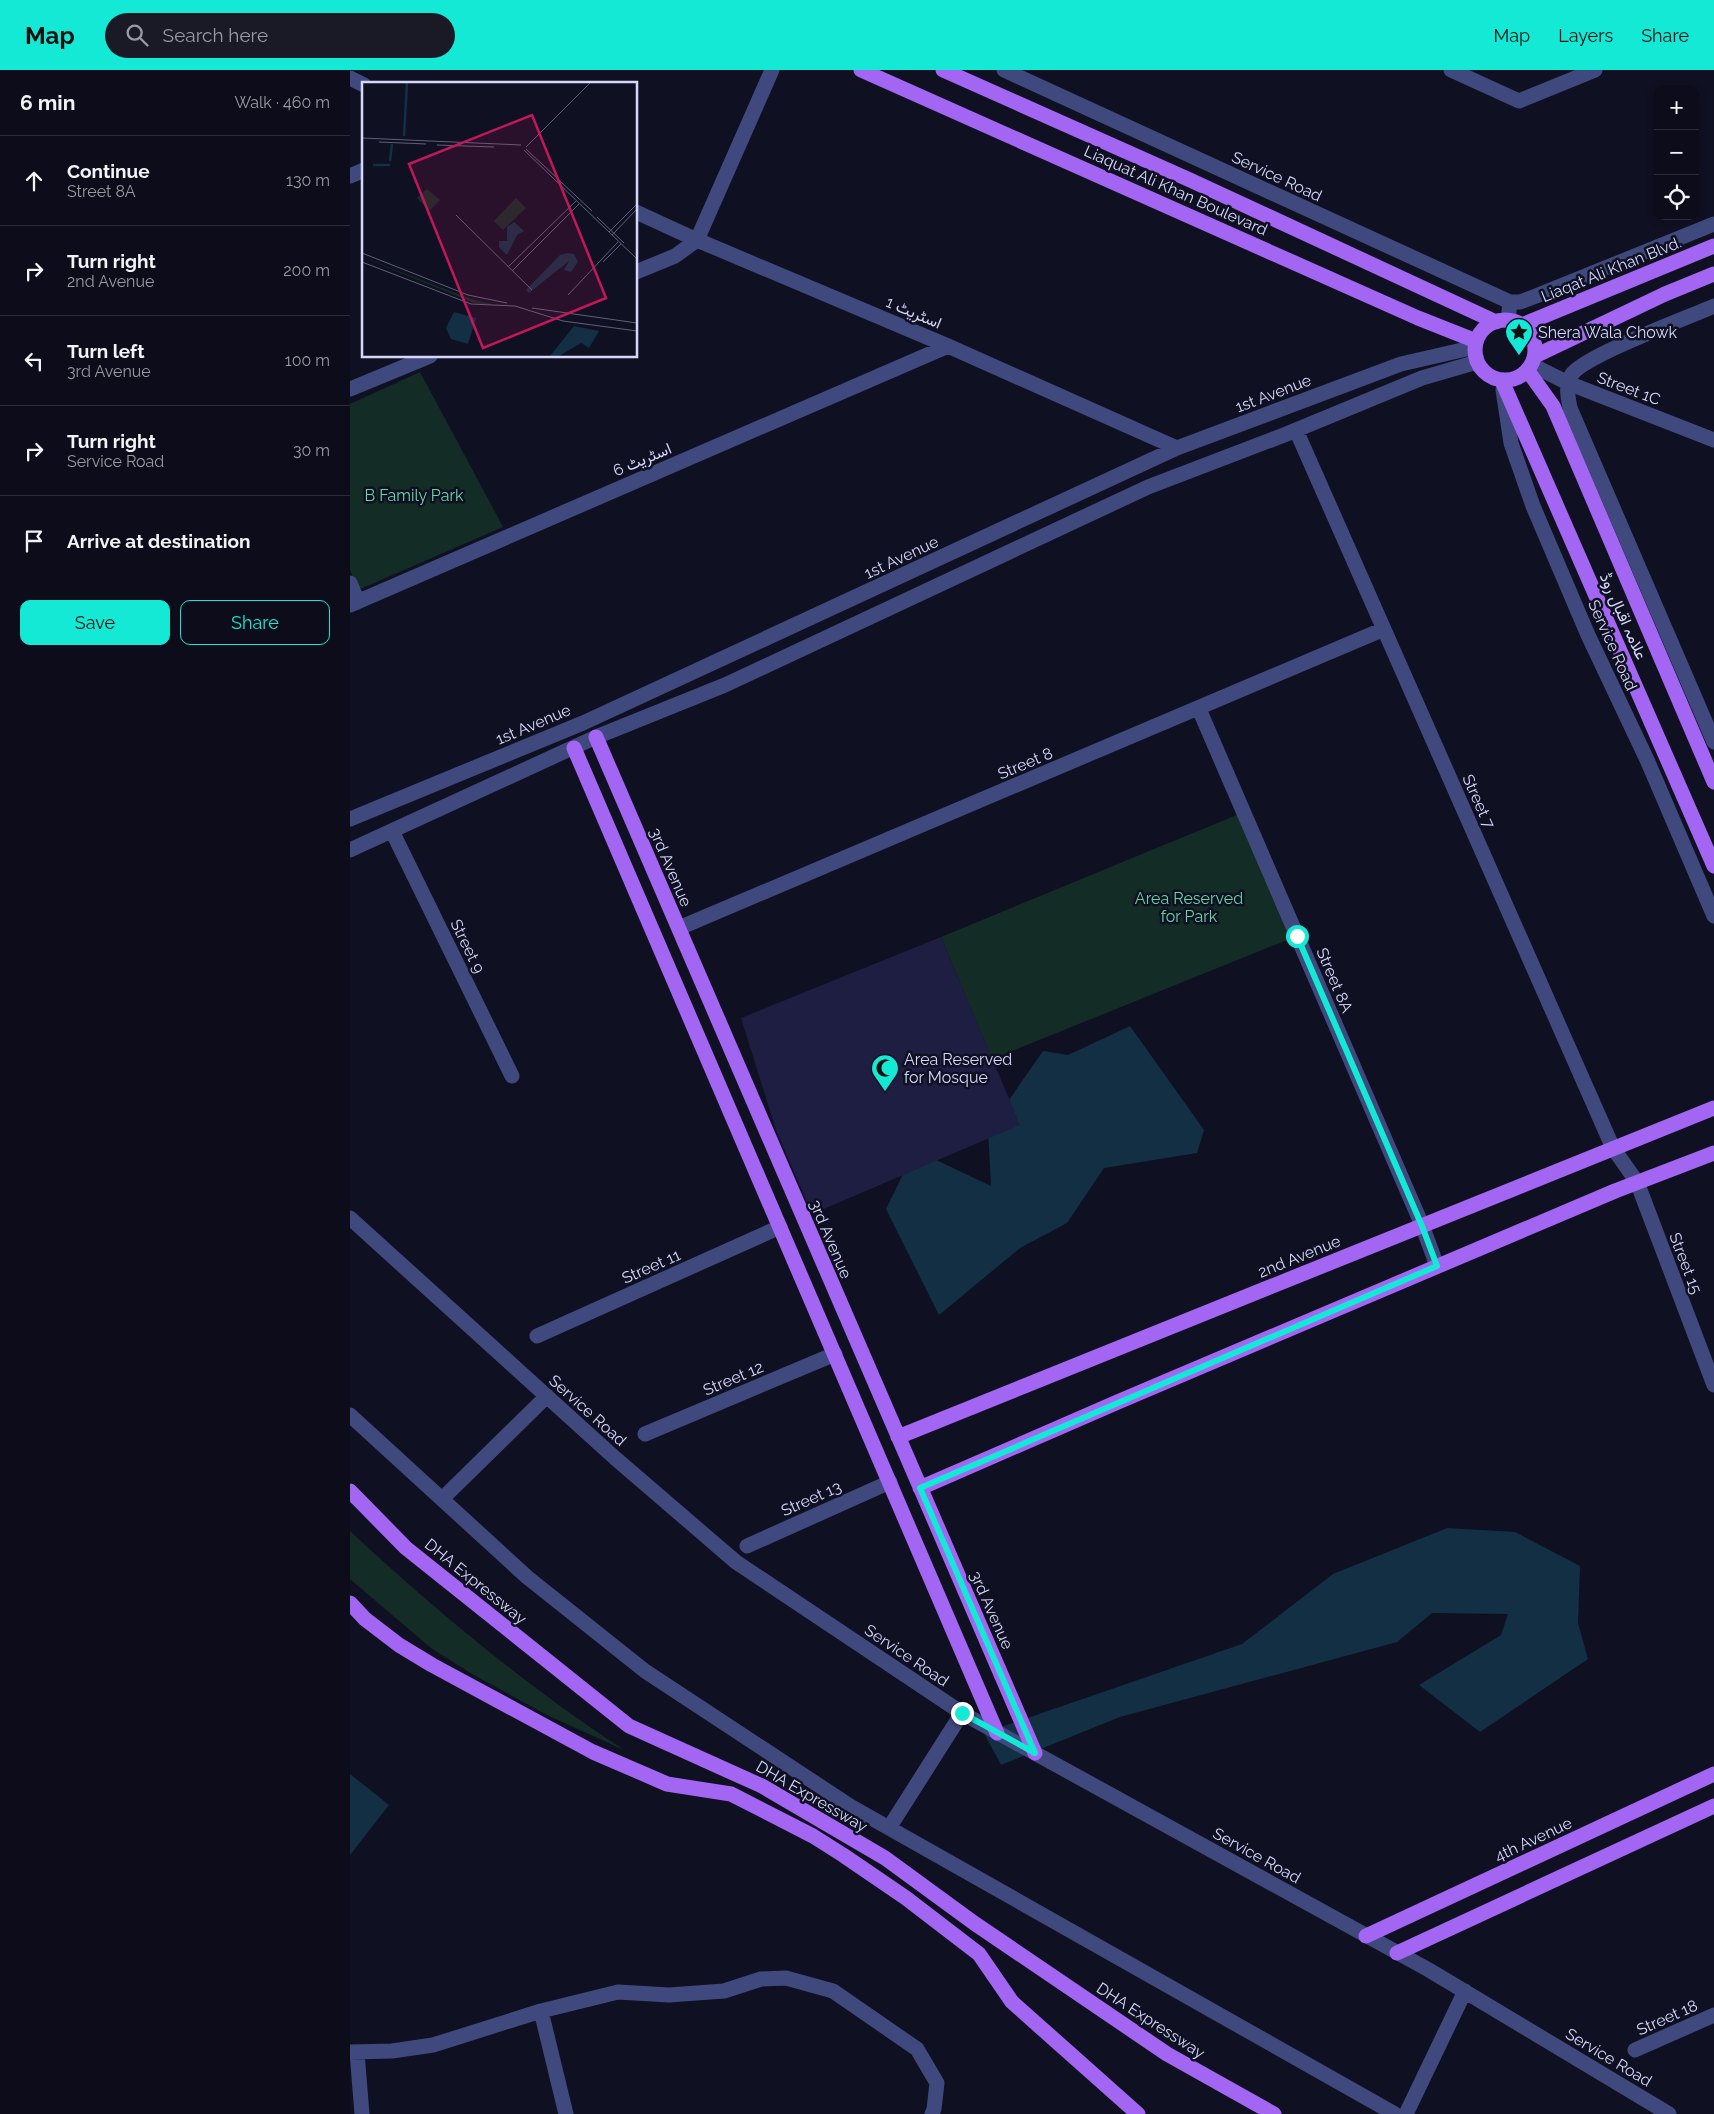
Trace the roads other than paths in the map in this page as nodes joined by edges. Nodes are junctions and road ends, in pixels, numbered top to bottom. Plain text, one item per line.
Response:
1 (772, 70) edge
2 (861, 70) edge
3 (943, 70) edge
4 (1004, 70) edge
5 (1451, 70) edge
6 (1595, 70) edge
7 (350, 78) edge
8 (362, 84) edge
9 (362, 171) edge
10 (350, 176) edge
11 (638, 213) edge
12 (1714, 224) edge
13 (697, 240) junction
14 (1714, 246) edge
15 (638, 271) edge
16 (1714, 274) edge
17 (1510, 302) junction
18 (1714, 306) edge
19 (1509, 322) junction
20 (948, 346) junction
21 (1476, 350) junction
22 (425, 358) edge
23 (1531, 364) junction
24 (1502, 380) junction
25 (1568, 383) junction
26 (350, 389) edge
27 (1296, 430) junction
28 (1714, 440) edge
29 (1177, 448) junction
30 (350, 583) edge
31 (354, 604) edge
32 (1384, 629) junction
33 (1199, 709) junction
34 (596, 737) junction
35 (1714, 742) edge
36 (574, 748) junction
37 (1714, 782) edge
38 (350, 819) edge
39 (392, 831) junction
40 (350, 850) edge
41 (1714, 866) edge
42 (1714, 916) edge
43 (679, 928) junction
44 (512, 1076) dead end
45 (1714, 1108) edge
46 (1613, 1148) junction
47 (1714, 1153) edge
48 (1637, 1182) junction
49 (350, 1218) edge
50 (1422, 1226) junction
51 (780, 1227) junction
52 (1437, 1266) junction
53 (537, 1336) dead end
54 (835, 1354) junction
55 (1714, 1385) edge
56 (547, 1396) junction
57 (350, 1415) edge
58 (645, 1434) dead end
59 (898, 1437) junction
60 (890, 1482) junction
61 (920, 1488) junction
62 (350, 1491) edge
63 (442, 1499) junction
64 (747, 1546) dead end
65 (350, 1603) edge
66 (962, 1713) junction
67 (997, 1733) junction
68 (1035, 1753) junction
69 (1714, 1774) edge
70 (1714, 1806) edge
71 (889, 1828) junction
72 (1366, 1936) junction
73 (1397, 1952) junction
74 (1465, 1991) junction
75 (541, 2011) junction
76 (1714, 2015) edge
77 (1635, 2050) dead end
78 (354, 2052) edge
79 (362, 2114) edge
80 (566, 2114) edge
81 (932, 2114) edge
82 (1138, 2114) edge
83 (1274, 2114) edge
84 (1395, 2114) edge
85 (1406, 2114) edge
86 (1669, 2114) edge

1 - 13 street
2 - 21 main road, Liaquat Ali Khan Boulevard
3 - 19 main road, Liaquat Ali Khan Boulevard
4 - 17 street, Service Road
5 - 6 street
7 - 8 street
9 - 10 street
11 - 13 street, اسٹریٹ 1
12 - 17 street, Liaqat Ali Khan Blvd.
13 - 15 street
13 - 20 street, اسٹریٹ 1
14 - 19 main road, Liaqat Ali Khan Blvd.
16 - 23 main road
17 - 19 street
18 - 25 street
19 - 21 main road
19 - 23 main road
20 - 29 street, اسٹریٹ 1
20 - 31 street, اسٹریٹ 6
21 - 24 main road
21 - 27 street
21 - 29 street, 1st Avenue
22 - 26 street
23 - 24 main road
23 - 25 street, Street 1C
23 - 37 main road
24 - 41 main road, علامہ اقبال روڈ
24 - 42 street, Service Road
25 - 28 street, Street 1C
25 - 35 street
27 - 32 street, Street 7
27 - 34 street
29 - 38 street, 1st Avenue
30 - 31 street
32 - 33 street, Street 8
32 - 46 street, Street 7
33 - 43 street, Street 8
33 - 50 street, Street 8A
34 - 36 street
34 - 43 main road, 3rd Avenue
36 - 39 street
36 - 51 main road
39 - 40 street
39 - 44 street, Street 9
43 - 59 main road, 3rd Avenue
45 - 46 main road, 2nd Avenue
46 - 48 street, Street 7
46 - 50 main road, 2nd Avenue
47 - 48 main road
48 - 52 main road
48 - 55 street, Street 15
49 - 56 street, Service Road
50 - 52 street, Street 8A
50 - 59 main road, 2nd Avenue
51 - 53 street, Street 11
51 - 54 main road
52 - 61 main road
54 - 58 street, Street 12
54 - 60 main road
56 - 63 street
56 - 66 street, Service Road
57 - 63 street
59 - 61 main road, 3rd Avenue
60 - 64 street, Street 13
60 - 67 main road
61 - 68 main road, 3rd Avenue
62 - 83 main road, DHA Expressway
63 - 71 street
65 - 82 main road
66 - 67 street, Service Road
66 - 71 street
67 - 68 street, Service Road
68 - 72 street, Service Road
69 - 72 main road, 4th Avenue
70 - 73 main road
71 - 84 street
72 - 73 street, Service Road
73 - 74 street, Service Road
74 - 85 street
74 - 86 street, Service Road
75 - 78 street
75 - 80 street
75 - 81 street
76 - 77 street, Street 18
78 - 79 street

